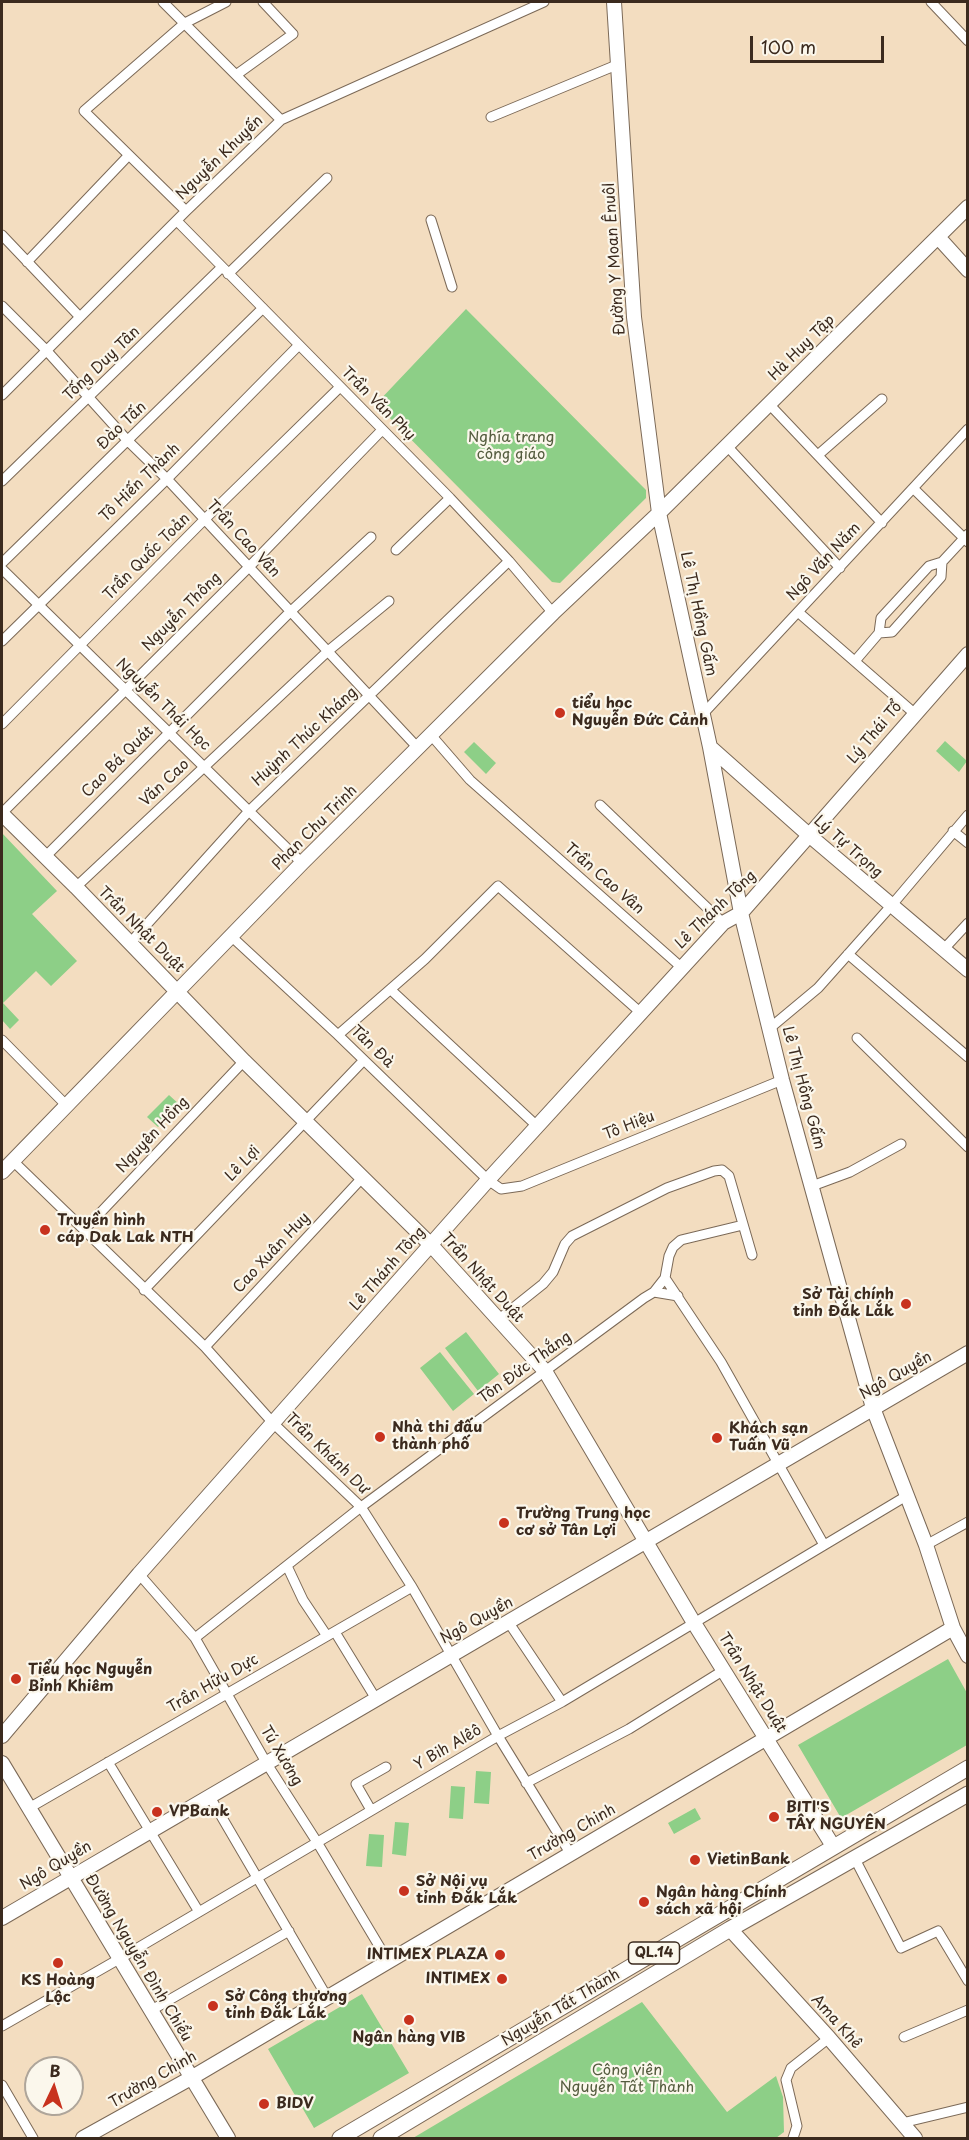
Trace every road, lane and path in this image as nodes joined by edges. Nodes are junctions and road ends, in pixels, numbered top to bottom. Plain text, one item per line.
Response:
1 (163, 2) edge
2 (226, 2) edge
3 (263, 2) edge
4 (544, 2) edge
5 (614, 2) edge
6 (931, 2) edge
7 (185, 24) junction
8 (968, 41) edge
9 (619, 63) junction
10 (237, 75) junction
11 (491, 117) dead end
12 (281, 120) junction
13 (129, 155) junction
14 (327, 178) dead end
15 (968, 207) edge
16 (186, 211) junction
17 (431, 220) dead end
18 (177, 221) junction
19 (2, 235) edge
20 (938, 237) junction
21 (27, 262) junction
22 (968, 270) edge
23 (225, 271) junction
24 (452, 287) dead end
25 (2, 306) edge
26 (263, 308) junction
27 (79, 316) junction
28 (299, 345) junction
29 (46, 350) junction
30 (340, 387) junction
31 (2, 395) edge
32 (88, 399) junction
33 (882, 399) dead end
34 (769, 404) junction
35 (968, 429) edge
36 (382, 430) junction
37 (128, 441) junction
38 (727, 446) junction
39 (818, 455) junction
40 (167, 479) junction
41 (2, 482) edge
42 (914, 489) junction
43 (450, 498) junction
44 (659, 513) junction
45 (205, 519) junction
46 (882, 523) junction
47 (372, 537) dead end
48 (966, 538) edge
49 (396, 550) dead end
50 (509, 561) junction
51 (942, 562) junction
52 (2, 563) edge
53 (249, 567) junction
54 (840, 568) junction
55 (2, 569) edge
56 (389, 601) dead end
57 (37, 604) junction
58 (290, 612) junction
59 (798, 612) junction
60 (553, 613) junction
61 (879, 633) junction
62 (2, 641) edge
63 (81, 645) junction
64 (328, 651) junction
65 (968, 654) edge
66 (855, 661) junction
67 (125, 689) junction
68 (370, 696) junction
69 (914, 713) junction
70 (702, 715) junction
71 (2, 724) edge
72 (168, 732) junction
73 (431, 735) junction
74 (710, 747) junction
75 (418, 748) junction
76 (205, 766) junction
77 (600, 805) dead end
78 (249, 811) junction
79 (2, 814) edge
80 (968, 815) edge
81 (953, 831) junction
82 (810, 836) junction
83 (968, 843) edge
84 (45, 857) junction
85 (302, 863) junction
86 (75, 887) junction
87 (891, 906) junction
88 (741, 913) junction
89 (723, 923) junction
90 (968, 923) edge
91 (232, 937) junction
92 (130, 943) junction
93 (943, 950) junction
94 (848, 954) junction
95 (681, 967) junction
96 (968, 970) edge
97 (391, 990) junction
98 (177, 991) junction
99 (641, 1013) junction
100 (770, 1028) junction
101 (338, 1035) junction
102 (856, 1038) dead end
103 (3, 1044) edge
104 (968, 1057) edge
105 (364, 1060) junction
106 (244, 1061) junction
107 (782, 1080) junction
108 (67, 1106) junction
109 (306, 1120) junction
110 (537, 1126) junction
111 (901, 1144) dead end
112 (968, 1147) edge
113 (13, 1161) junction
114 (2, 1172) edge
115 (362, 1178) junction
116 (488, 1180) junction
117 (812, 1186) junction
118 (743, 1225) junction
119 (84, 1230) junction
120 (431, 1245) junction
121 (752, 1255) dead end
122 (665, 1278) junction
123 (144, 1290) junction
124 (654, 1292) junction
125 (678, 1296) junction
126 (498, 1320) junction
127 (205, 1347) junction
128 (968, 1353) edge
129 (545, 1371) junction
130 (873, 1408) junction
131 (274, 1424) junction
132 (778, 1463) junction
133 (908, 1495) junction
134 (361, 1507) junction
135 (968, 1522) edge
136 (647, 1540) junction
137 (824, 1545) junction
138 (926, 1545) junction
139 (286, 1566) junction
140 (139, 1574) junction
141 (412, 1587) junction
142 (509, 1623) junction
143 (694, 1623) junction
144 (953, 1629) junction
145 (331, 1634) junction
146 (195, 1638) junction
147 (452, 1653) junction
148 (968, 1656) edge
149 (724, 1670) junction
150 (227, 1694) junction
151 (375, 1699) junction
152 (562, 1702) junction
153 (2, 1736) edge
154 (498, 1736) junction
155 (767, 1738) junction
156 (108, 1762) junction
157 (2, 1763) edge
158 (267, 1764) junction
159 (386, 1767) dead end
160 (968, 1768) edge
161 (526, 1783) junction
162 (968, 1794) edge
163 (210, 1797) junction
164 (29, 1808) junction
165 (371, 1810) junction
166 (150, 1831) junction
167 (317, 1842) junction
168 (833, 1846) junction
169 (570, 1853) junction
170 (855, 1858) junction
171 (71, 1876) junction
172 (257, 1877) junction
173 (199, 1912) junction
174 (720, 1913) junction
175 (2, 1918) edge
176 (730, 1929) junction
177 (289, 1931) junction
178 (118, 1959) junction
179 (388, 1961) junction
180 (967, 1978) edge
181 (327, 1997) junction
182 (968, 2010) edge
183 (150, 2011) junction
184 (2, 2026) edge
185 (904, 2037) dead end
186 (829, 2038) junction
187 (191, 2078) junction
188 (2, 2085) edge
189 (968, 2107) edge
190 (372, 2120) junction
191 (902, 2123) junction
192 (381, 2138) edge
193 (33, 2139) edge
194 (83, 2139) edge
195 (228, 2139) edge
196 (340, 2139) edge
197 (793, 2139) edge
198 (915, 2139) edge

1 - 7 street
2 - 7 street
3 - 10 street
4 - 12 street, Nguyễn Khuyến
5 - 9 street, Đường Y Moan Ênuôl
6 - 8 street
7 - 10 street
7 - 13 street
9 - 11 street
9 - 44 street, Đường Y Moan Ênuôl
10 - 12 street
12 - 16 street, Nguyễn Khuyến
13 - 16 street
13 - 21 street
14 - 23 street, Tống Duy Tân
15 - 20 street, Hà Huy Tập
16 - 18 street, Nguyễn Khuyến
17 - 24 street
18 - 23 street, Trần Văn Phụ
18 - 27 street, Nguyễn Khuyến
19 - 21 street
20 - 22 street
20 - 34 street, Hà Huy Tập
21 - 27 street
23 - 26 street, Trần Văn Phụ
23 - 32 street, Tống Duy Tân
25 - 29 street, Trần Cao Vân
26 - 28 street, Trần Văn Phụ
26 - 37 street, Đào Tấn
27 - 29 street, Nguyễn Khuyến
28 - 30 street, Trần Văn Phụ
28 - 40 street, Tô Hiến Thành
29 - 31 street, Nguyễn Khuyến
29 - 32 street, Trần Cao Vân
30 - 36 street, Trần Văn Phụ
30 - 45 street, Trần Quốc Toản
32 - 37 street, Trần Cao Vân
32 - 41 street, Tống Duy Tân
33 - 39 street
34 - 38 street, Hà Huy Tập
34 - 39 street
35 - 42 street, Ngô Văn Năm
36 - 43 street, Trần Văn Phụ
36 - 53 street, Nguyễn Thông
37 - 40 street, Trần Cao Vân
37 - 52 street, Đào Tấn
38 - 44 street, Hà Huy Tập
38 - 54 street
39 - 46 street
40 - 45 street, Trần Cao Vân
40 - 57 street, Tô Hiến Thành
42 - 46 street, Ngô Văn Năm
42 - 48 street
43 - 49 street
43 - 50 street, Trần Văn Phụ
44 - 60 street, Phan Chu Trinh
44 - 70 street, Lê Thị Hồng Gấm
45 - 53 street, Trần Cao Vân
45 - 63 street, Trần Quốc Toản
46 - 54 street, Ngô Văn Năm
47 - 58 street, Cao Bá Quát
48 - 51 street
50 - 60 street, Trần Văn Phụ
50 - 68 street, Huỳnh Thúc Kháng
51 - 61 street
51 - 61 street
53 - 58 street, Trần Cao Vân
53 - 67 street, Nguyễn Thông
54 - 59 street, Ngô Văn Năm
55 - 57 street, Nguyễn Thái Học
56 - 64 street, Văn Cao
57 - 62 street, Tô Hiến Thành
57 - 63 street, Nguyễn Thái Học
58 - 64 street, Trần Cao Vân
58 - 72 street, Cao Bá Quát
59 - 66 street
59 - 70 street, Ngô Văn Năm
60 - 73 street, Phan Chu Trinh
61 - 66 street
63 - 67 street, Nguyễn Thái Học
63 - 71 street, Trần Quốc Toản
64 - 68 street, Trần Cao Vân
64 - 76 street, Văn Cao
65 - 69 street, Lý Thái Tổ
66 - 69 street
67 - 72 street, Nguyễn Thái Học
67 - 79 street, Nguyễn Thông
68 - 75 street, Trần Cao Vân
68 - 78 street, Huỳnh Thúc Kháng
69 - 82 street, Lý Thái Tổ
70 - 74 street, Lê Thị Hồng Gấm
72 - 76 street, Nguyễn Thái Học
72 - 84 street, Cao Bá Quát
73 - 75 street, Phan Chu Trinh
73 - 95 street, Trần Cao Vân
74 - 82 street, Lý Tự Trọng
74 - 88 street, Lê Thị Hồng Gấm
75 - 85 street, Phan Chu Trinh
76 - 78 street, Nguyễn Thái Học
76 - 86 street, Văn Cao
77 - 89 street
78 - 85 street, Nguyễn Thái Học
78 - 92 street, Huỳnh Thúc Kháng
79 - 84 street, Trần Nhật Duật
80 - 81 street
81 - 83 street
81 - 87 street
82 - 87 street, Lý Tự Trọng
82 - 88 street, Lê Thánh Tông
84 - 86 street, Trần Nhật Duật
85 - 91 street, Phan Chu Trinh
86 - 92 street, Trần Nhật Duật
87 - 93 street, Lý Tự Trọng
87 - 94 street
88 - 89 street, Lê Thánh Tông
88 - 100 street, Lê Thị Hồng Gấm
89 - 95 street, Lê Thánh Tông
90 - 93 street
91 - 98 street, Phan Chu Trinh
91 - 101 street, Tản Đà
92 - 98 street, Trần Nhật Duật
93 - 96 street, Lý Tự Trọng
94 - 100 street
94 - 104 street
95 - 99 street, Lê Thánh Tông
97 - 99 street
97 - 101 street
97 - 110 street
98 - 106 street, Trần Nhật Duật
98 - 108 street, Phan Chu Trinh
99 - 110 street, Lê Thánh Tông
100 - 107 street, Lê Thị Hồng Gấm
101 - 105 street, Tản Đà
102 - 112 street
103 - 108 street
105 - 109 street, Lê Lợi
105 - 116 street, Tản Đà
106 - 109 street, Trần Nhật Duật
106 - 119 street, Nguyên Hồng
107 - 116 street, Tô Hiệu
107 - 117 street, Lê Thị Hồng Gấm
108 - 113 street, Phan Chu Trinh
109 - 115 street, Trần Nhật Duật
109 - 123 street, Lê Lợi
110 - 116 street, Lê Thánh Tông
111 - 117 street
113 - 114 street, Phan Chu Trinh
113 - 119 street, Trần Khánh Dư
115 - 120 street, Trần Nhật Duật
115 - 127 street, Cao Xuân Huy
116 - 120 street, Lê Thánh Tông
117 - 130 street, Lê Thị Hồng Gấm
118 - 121 street
118 - 122 street
118 - 126 street
119 - 123 street, Trần Khánh Dư
120 - 126 street, Trần Nhật Duật
120 - 131 street, Lê Thánh Tông
122 - 124 street, Tôn Đức Thắng
122 - 125 street
123 - 127 street, Trần Khánh Dư
124 - 125 street
124 - 129 street, Tôn Đức Thắng
125 - 132 street
126 - 129 street, Trần Nhật Duật
127 - 131 street, Trần Khánh Dư
128 - 130 street, Ngô Quyền
129 - 134 street, Tôn Đức Thắng
129 - 136 street, Trần Nhật Duật
130 - 132 street, Ngô Quyền
130 - 133 street, Lê Thị Hồng Gấm
131 - 134 street, Trần Khánh Dư
131 - 140 street, Lê Thánh Tông
132 - 136 street, Ngô Quyền
132 - 137 street
133 - 137 street, Y Bih Alêô
133 - 138 street, Lê Thị Hồng Gấm
134 - 139 street, Tôn Đức Thắng
134 - 141 street, Trần Khánh Dư
135 - 138 street
136 - 142 street, Ngô Quyền
136 - 143 street, Trần Nhật Duật
137 - 143 street, Y Bih Alêô
138 - 144 street, Lê Thị Hồng Gấm
139 - 145 street
139 - 146 street, Tôn Đức Thắng
140 - 146 street, Tú Xương
140 - 153 street, Lê Thánh Tông
141 - 145 street, Trần Hữu Dực
141 - 147 street, Trần Khánh Dư
142 - 147 street, Ngô Quyền
142 - 152 street
143 - 149 street, Trần Nhật Duật
143 - 152 street, Y Bih Alêô
144 - 148 street, Lê Thị Hồng Gấm
144 - 155 street, Trường Chinh
145 - 150 street, Trần Hữu Dực
145 - 151 street
146 - 150 street, Tú Xương
147 - 151 street, Ngô Quyền
147 - 154 street, Trần Khánh Dư
149 - 155 street, Trần Nhật Duật
149 - 161 street
150 - 156 street, Trần Hữu Dực
150 - 158 street, Tú Xương
151 - 158 street, Ngô Quyền
152 - 154 street, Y Bih Alêô
154 - 161 street, Trần Khánh Dư
154 - 165 street, Y Bih Alêô
155 - 168 street, Trần Nhật Duật
155 - 169 street, Trường Chinh
156 - 164 street, Trần Hữu Dực
156 - 166 street
157 - 164 street, Đường Nguyễn Đình Chiểu
158 - 163 street, Ngô Quyền
158 - 167 street, Tú Xương
159 - 165 street
160 - 168 main road, Nguyễn Tất Thành / QL.14
161 - 169 street, Trần Khánh Dư
162 - 170 main road, Nguyễn Tất Thành / QL.14
163 - 166 street, Ngô Quyền
163 - 172 street
164 - 171 street, Đường Nguyễn Đình Chiểu
165 - 167 street, Y Bih Alêô
166 - 171 street, Ngô Quyền
166 - 173 street
167 - 172 street, Y Bih Alêô
167 - 179 street, Tú Xương
168 - 174 main road, Nguyễn Tất Thành / QL.14
169 - 179 street, Trường Chinh
170 - 176 main road, Nguyễn Tất Thành / QL.14
170 - 180 street
171 - 175 street, Ngô Quyền
171 - 178 street, Đường Nguyễn Đình Chiểu
172 - 173 street, Y Bih Alêô
172 - 177 street
173 - 178 street, Y Bih Alêô
174 - 176 main road
174 - 190 main road, Nguyễn Tất Thành / QL.14
176 - 186 street, Ama Khê
176 - 192 main road, Nguyễn Tất Thành / QL.14
177 - 181 street
177 - 183 street
178 - 183 street, Đường Nguyễn Đình Chiểu
178 - 184 street, Y Bih Alêô
179 - 181 street, Trường Chinh
181 - 187 street, Trường Chinh
182 - 185 street
183 - 187 street, Đường Nguyễn Đình Chiểu
186 - 191 street, Ama Khê
186 - 197 street
187 - 194 street, Trường Chinh
187 - 195 street, Đường Nguyễn Đình Chiểu
188 - 193 street
189 - 191 street
190 - 192 main road
190 - 196 main road, Nguyễn Tất Thành / QL.14
191 - 198 street, Ama Khê

